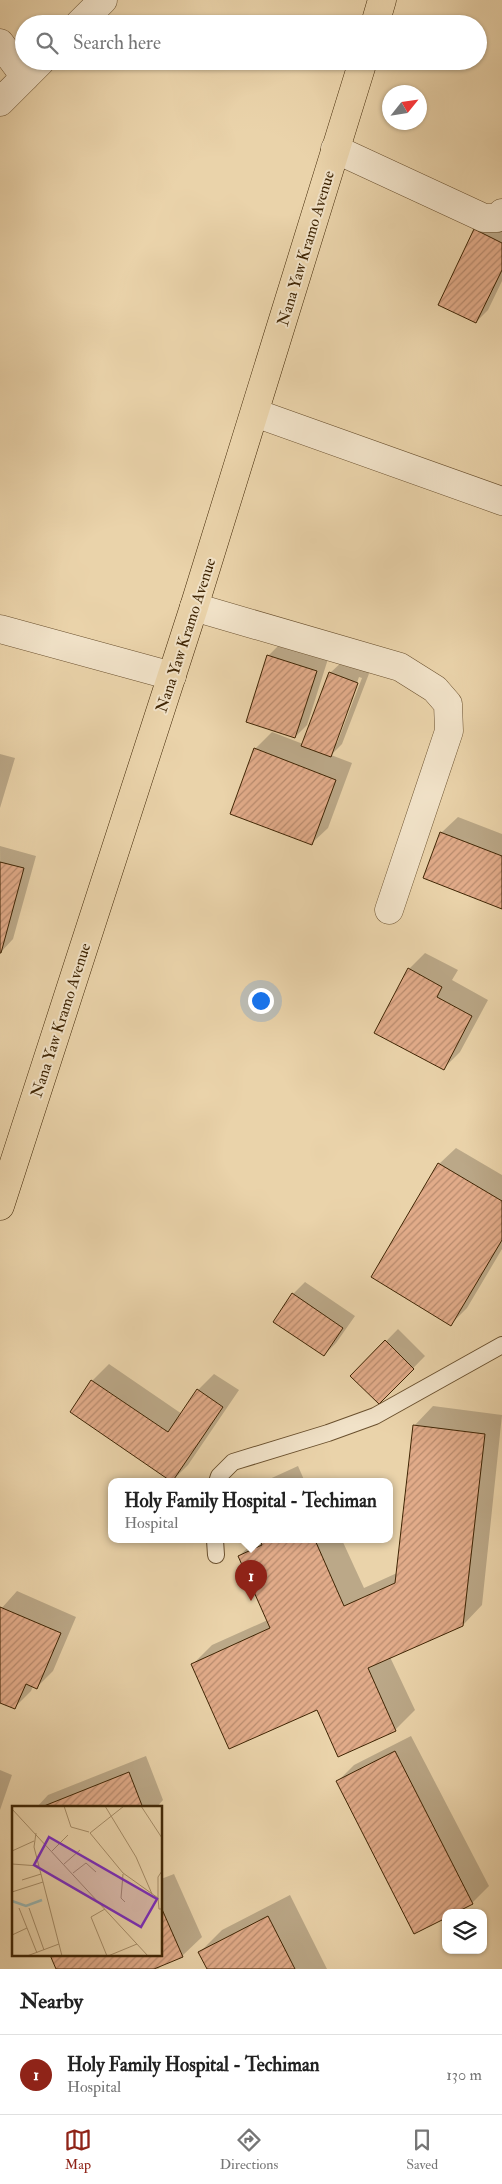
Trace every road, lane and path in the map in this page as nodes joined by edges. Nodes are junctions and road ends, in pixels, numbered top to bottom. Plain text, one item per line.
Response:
1 (103, 0) edge
2 (382, 0) edge
3 (88, 15) edge
4 (378, 15) edge
5 (0, 42) edge
6 (15, 54) edge
7 (32, 70) edge
8 (360, 70) edge
9 (0, 102) edge
10 (335, 149) junction
11 (502, 214) edge
12 (255, 413) junction
13 (502, 501) edge
14 (194, 607) junction
15 (0, 629) edge
16 (172, 676) junction
17 (389, 910) dead end
18 (0, 1206) edge
19 (502, 1344) edge
20 (218, 1478) edge

1 - 3 street
2 - 4 main road
5 - 6 street
7 - 9 street
8 - 10 main road, Nana Yaw Kramo Avenue
10 - 11 street
10 - 12 main road, Nana Yaw Kramo Avenue
12 - 13 street
12 - 14 main road, Nana Yaw Kramo Avenue
14 - 16 main road, Nana Yaw Kramo Avenue
14 - 17 street
15 - 16 street
16 - 18 main road, Nana Yaw Kramo Avenue
19 - 20 lane

